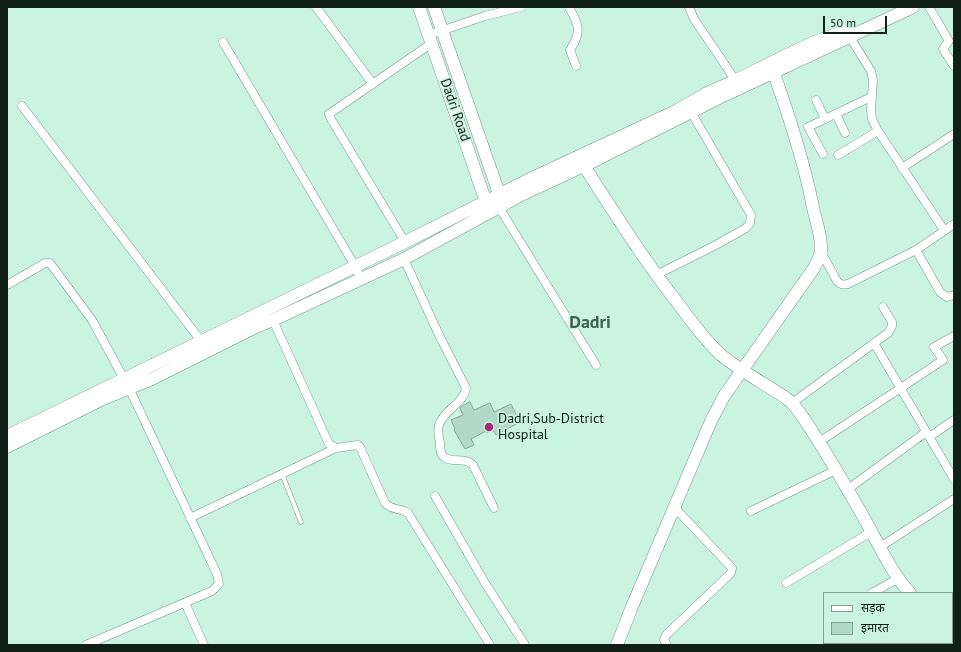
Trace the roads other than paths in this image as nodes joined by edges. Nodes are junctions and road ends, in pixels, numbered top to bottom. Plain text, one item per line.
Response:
1 (316, 7) edge
2 (420, 7) edge
3 (434, 7) edge
4 (521, 7) edge
5 (569, 7) edge
6 (689, 7) edge
7 (894, 7) edge
8 (913, 7) edge
9 (929, 7) edge
10 (442, 30) junction
11 (848, 34) junction
12 (430, 39) junction
13 (223, 42) dead end
14 (576, 66) dead end
15 (954, 66) edge
16 (772, 68) junction
17 (736, 80) junction
18 (373, 84) junction
19 (871, 97) junction
20 (816, 100) dead end
21 (22, 106) dead end
22 (691, 112) junction
23 (836, 114) junction
24 (825, 119) junction
25 (878, 131) junction
26 (845, 133) dead end
27 (954, 134) edge
28 (823, 154) dead end
29 (838, 155) dead end
30 (584, 166) junction
31 (902, 168) junction
32 (495, 203) junction
33 (954, 224) edge
34 (944, 230) junction
35 (405, 242) junction
36 (916, 250) junction
37 (821, 252) junction
38 (404, 259) junction
39 (355, 266) junction
40 (656, 275) junction
41 (361, 279) junction
42 (7, 285) edge
43 (954, 295) edge
44 (883, 307) dead end
45 (273, 320) junction
46 (954, 336) edge
47 (201, 341) junction
48 (874, 343) junction
49 (596, 365) dead end
50 (742, 371) junction
51 (126, 384) junction
52 (901, 389) junction
53 (792, 403) junction
54 (954, 420) edge
55 (927, 434) junction
56 (7, 436) edge
57 (819, 442) junction
58 (7, 447) edge
59 (336, 448) junction
60 (836, 470) junction
61 (282, 474) junction
62 (953, 474) edge
63 (848, 489) junction
64 (434, 496) dead end
65 (954, 500) edge
66 (494, 508) dead end
67 (674, 508) junction
68 (751, 511) dead end
69 (190, 518) junction
70 (301, 522) dead end
71 (871, 532) junction
72 (880, 547) junction
73 (898, 578) junction
74 (786, 583) dead end
75 (874, 592) edge
76 (909, 592) edge
77 (184, 603) junction
78 (86, 645) edge
79 (204, 645) edge
80 (490, 645) edge
81 (525, 645) edge
82 (617, 645) edge
83 (667, 645) edge

1 - 18 street
2 - 12 main road, Dadri Road
3 - 10 main road, Dadri Road
4 - 10 street
5 - 14 street
6 - 17 street
7 - 11 main road
8 - 11 main road
9 - 15 street
10 - 12 street
10 - 32 main road, Dadri Road
11 - 16 main road
11 - 19 street
12 - 18 street
12 - 32 main road, Dadri Road
13 - 39 street
16 - 17 main road
16 - 22 main road
16 - 37 main road
17 - 32 main road
18 - 35 street
19 - 23 street
19 - 25 street
20 - 24 street
21 - 47 street
22 - 30 main road
22 - 40 street
23 - 24 street
23 - 26 street
24 - 28 street
25 - 29 street
25 - 31 street
27 - 31 street
30 - 32 main road
30 - 40 main road
31 - 34 street
32 - 35 main road
32 - 38 main road
32 - 49 street
33 - 34 street
34 - 36 street
35 - 39 main road
36 - 37 street
36 - 43 street
37 - 50 main road
38 - 41 main road
38 - 66 street
39 - 41 street
39 - 47 main road
40 - 50 main road
41 - 45 main road
42 - 51 street
44 - 48 street
45 - 51 main road
45 - 59 street
46 - 52 street
47 - 51 main road
48 - 52 street
48 - 53 street
50 - 53 main road
50 - 67 main road
51 - 56 main road
51 - 58 main road
51 - 69 street
52 - 55 street
52 - 57 street
53 - 57 main road
54 - 55 street
55 - 62 street
55 - 63 street
57 - 60 main road
59 - 61 street
59 - 80 street
60 - 63 main road
60 - 68 street
61 - 69 street
61 - 70 lane
63 - 71 main road
64 - 81 street
65 - 72 street
67 - 82 main road
67 - 83 street
69 - 77 street
71 - 72 main road
71 - 74 street
72 - 73 main road
73 - 75 street
73 - 76 main road
77 - 78 street
77 - 79 street

